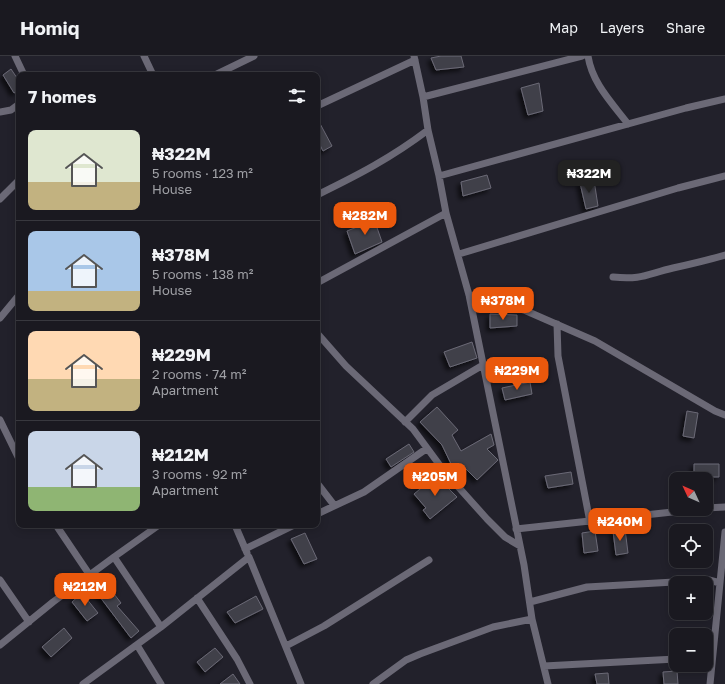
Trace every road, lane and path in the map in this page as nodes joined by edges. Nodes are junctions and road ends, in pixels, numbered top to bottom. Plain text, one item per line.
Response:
1 (15, 56) edge
2 (144, 56) edge
3 (254, 56) edge
4 (582, 56) edge
5 (588, 56) edge
6 (414, 58) edge
7 (23, 72) edge
8 (152, 72) edge
9 (221, 72) edge
10 (423, 97) junction
11 (725, 99) edge
12 (320, 105) edge
13 (16, 106) edge
14 (0, 112) edge
15 (628, 124) junction
16 (428, 130) junction
17 (439, 176) junction
18 (725, 176) edge
19 (16, 183) edge
20 (320, 194) edge
21 (1, 196) edge
22 (446, 213) junction
23 (459, 254) junction
24 (725, 255) edge
25 (612, 277) dead end
26 (320, 281) edge
27 (469, 295) junction
28 (16, 301) edge
29 (0, 318) edge
30 (557, 324) junction
31 (320, 336) edge
32 (483, 366) junction
33 (725, 415) edge
34 (0, 420) edge
35 (405, 422) junction
36 (426, 449) junction
37 (16, 453) edge
38 (320, 486) edge
39 (334, 505) junction
40 (725, 507) edge
41 (713, 508) edge
42 (320, 512) edge
43 (669, 512) edge
44 (590, 522) junction
45 (58, 528) edge
46 (155, 528) edge
47 (236, 528) edge
48 (288, 528) edge
49 (516, 529) junction
50 (725, 532) edge
51 (520, 546) junction
52 (245, 549) junction
53 (114, 557) junction
54 (249, 557) junction
55 (429, 560) dead end
56 (90, 574) junction
57 (0, 580) edge
58 (720, 583) junction
59 (197, 598) junction
60 (530, 602) junction
61 (532, 619) junction
62 (29, 622) junction
63 (161, 627) junction
64 (713, 631) edge
65 (0, 645) edge
66 (137, 645) junction
67 (286, 646) junction
68 (669, 659) edge
69 (544, 666) junction
70 (710, 672) edge
71 (83, 684) edge
72 (160, 684) edge
73 (250, 684) edge
74 (301, 684) edge
75 (373, 684) edge
76 (548, 684) edge
77 (710, 684) edge

1 - 7 street
2 - 8 street
3 - 9 street
4 - 10 street
5 - 15 street
6 - 10 street
6 - 12 street
10 - 16 street
11 - 15 street
13 - 14 street
15 - 17 street
16 - 17 street
16 - 20 street
17 - 22 street
18 - 23 street
19 - 21 street
22 - 23 street
22 - 26 street
23 - 27 street
24 - 25 street
27 - 30 street
27 - 32 street
28 - 29 street
30 - 33 street
30 - 44 street
31 - 35 street
32 - 35 street
32 - 49 street
34 - 37 street
35 - 36 street
36 - 39 street
36 - 51 street
38 - 39 street
39 - 42 street
40 - 41 street
43 - 44 street
44 - 49 street
45 - 56 street
46 - 53 street
47 - 52 street
48 - 52 street
49 - 51 street
50 - 58 street
51 - 60 street
52 - 54 street
53 - 56 street
53 - 63 street
54 - 59 street
54 - 67 street
55 - 67 street
56 - 62 street
57 - 62 street
58 - 60 street
58 - 64 street
59 - 63 street
59 - 73 street
60 - 61 street
61 - 69 street
61 - 75 street
62 - 65 street
63 - 66 street
66 - 71 street
66 - 72 street
67 - 74 street
68 - 69 street
69 - 76 street
70 - 77 street

